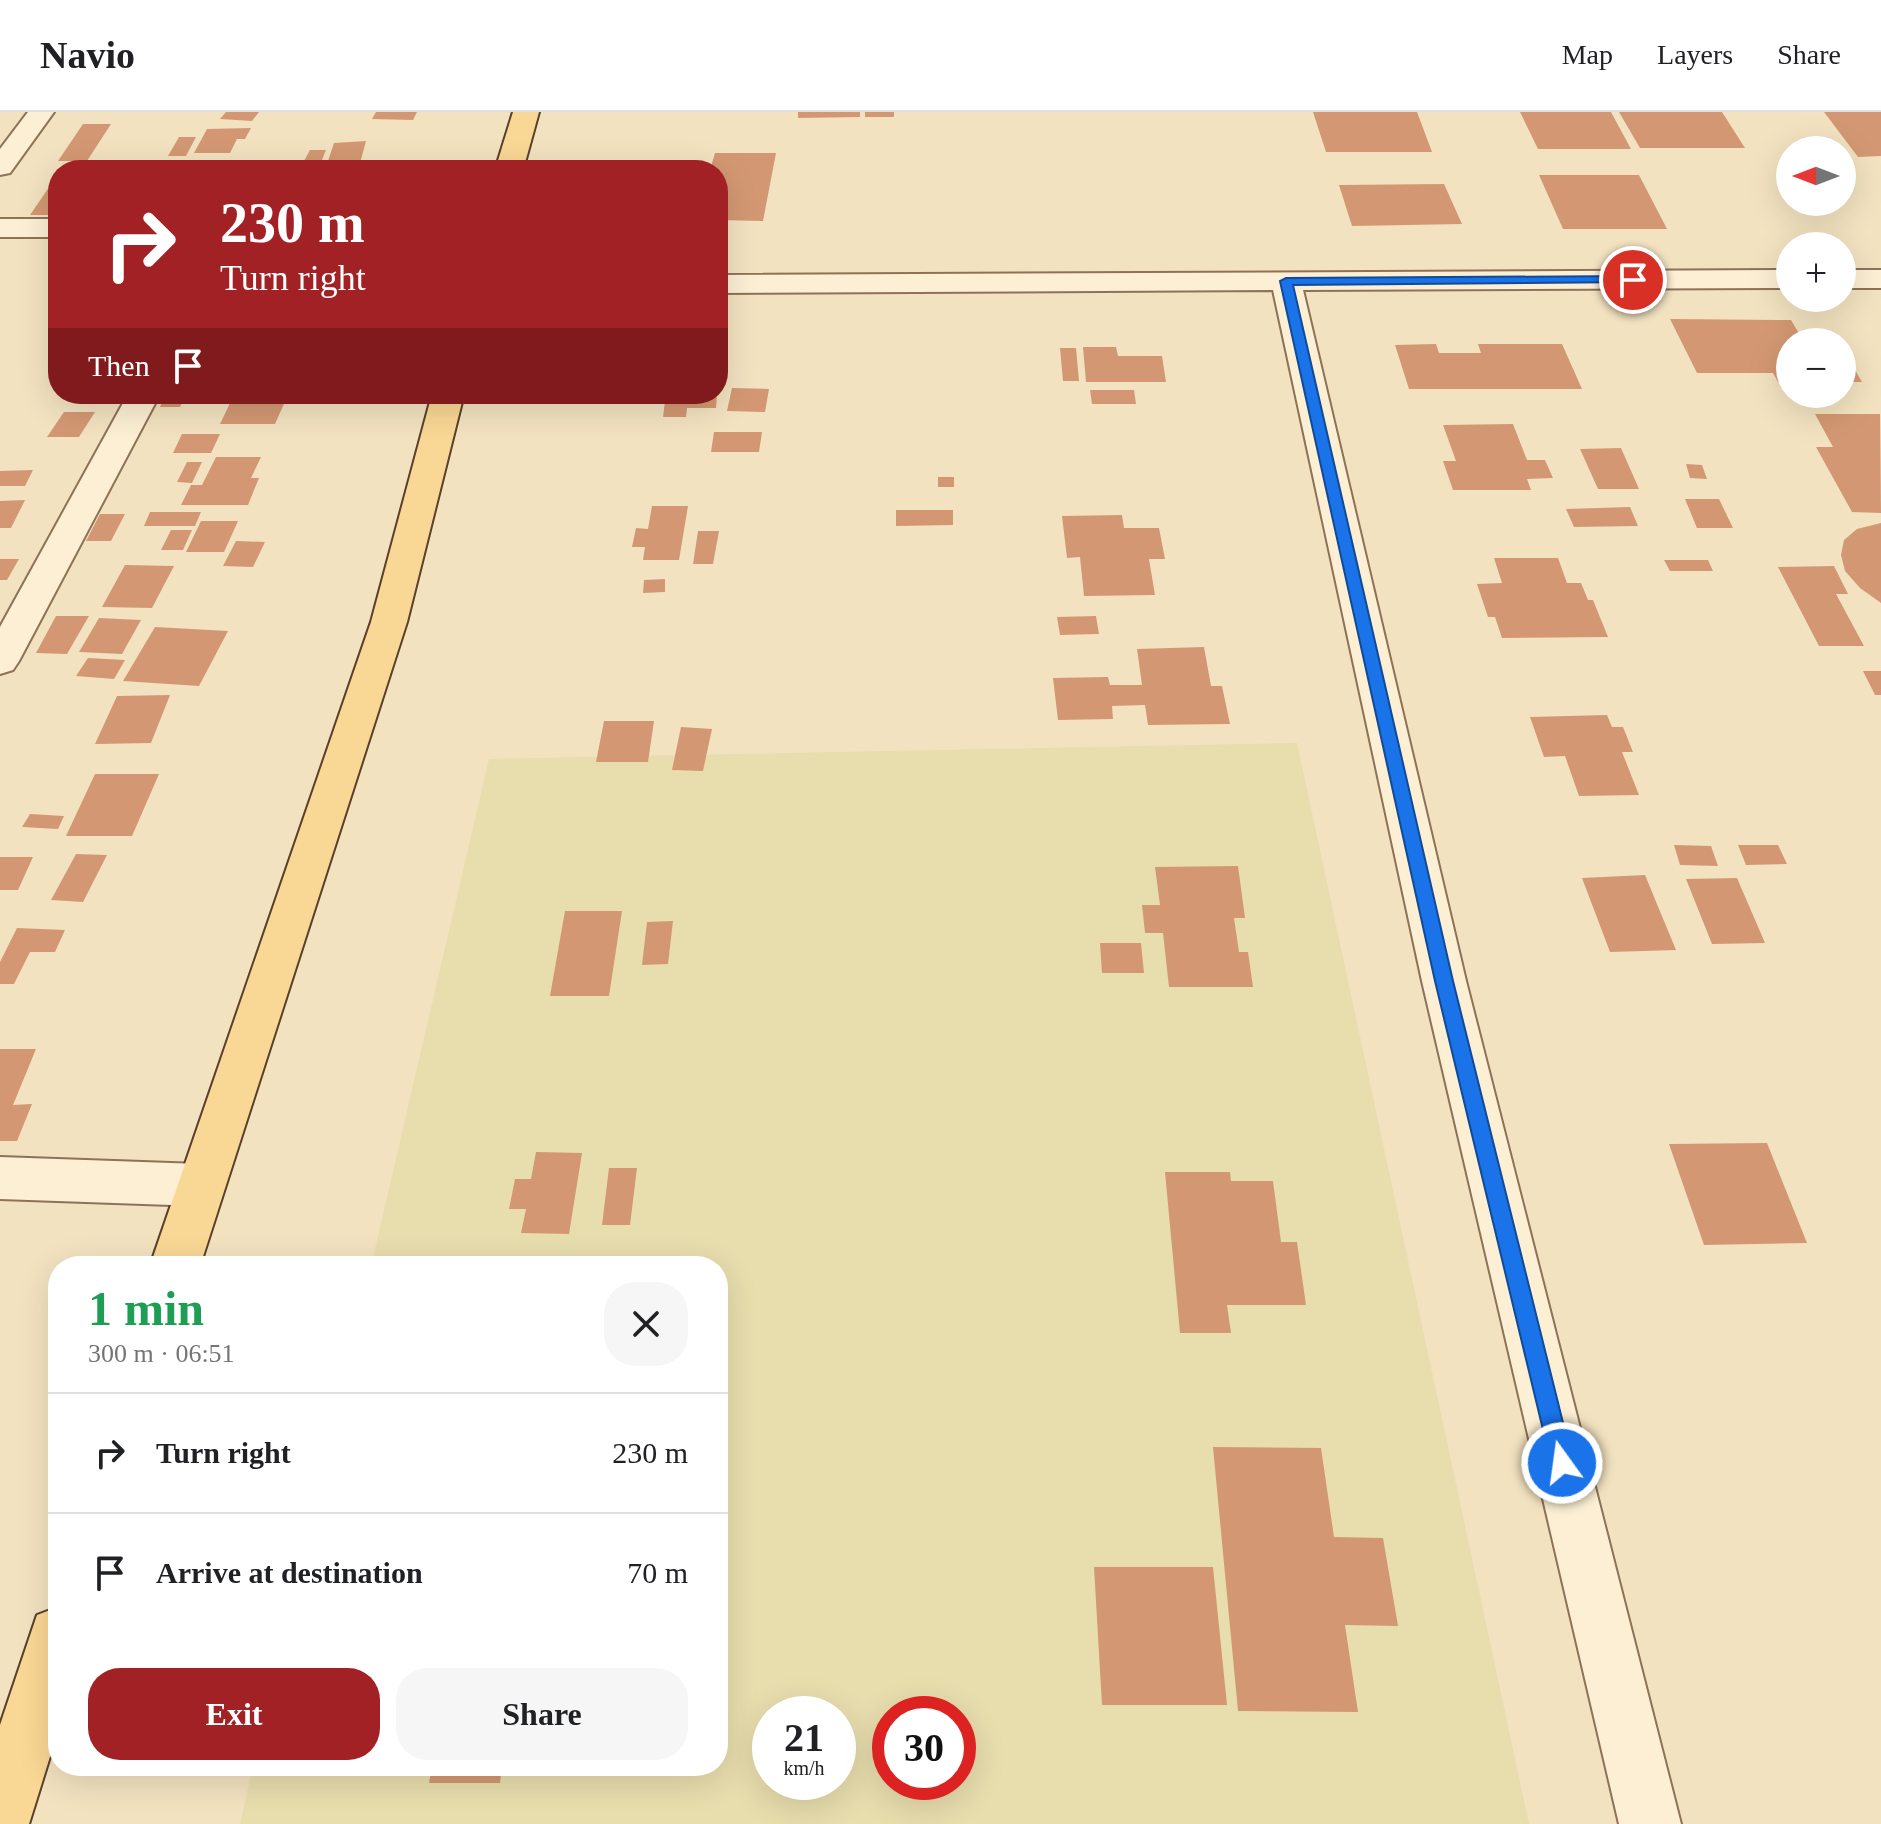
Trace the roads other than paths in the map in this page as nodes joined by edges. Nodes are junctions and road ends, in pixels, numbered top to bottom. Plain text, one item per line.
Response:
1 (41, 112) edge
2 (526, 112) edge
3 (512, 160) edge
4 (0, 167) edge
5 (0, 228) edge
6 (48, 228) edge
7 (1776, 279) edge
8 (1856, 279) edge
9 (1881, 279) edge
10 (1286, 281) junction
11 (728, 284) edge
12 (139, 404) edge
13 (445, 404) edge
14 (0, 661) edge
15 (0, 1178) edge
16 (200, 1185) junction
17 (178, 1256) edge
18 (48, 1668) edge
19 (0, 1820) edge
20 (1650, 1824) edge

1 - 4 street
2 - 3 main road
5 - 6 street
7 - 10 street
8 - 9 street
10 - 11 street
10 - 20 street
12 - 14 street
13 - 16 main road
15 - 16 street
16 - 17 main road
18 - 19 main road

